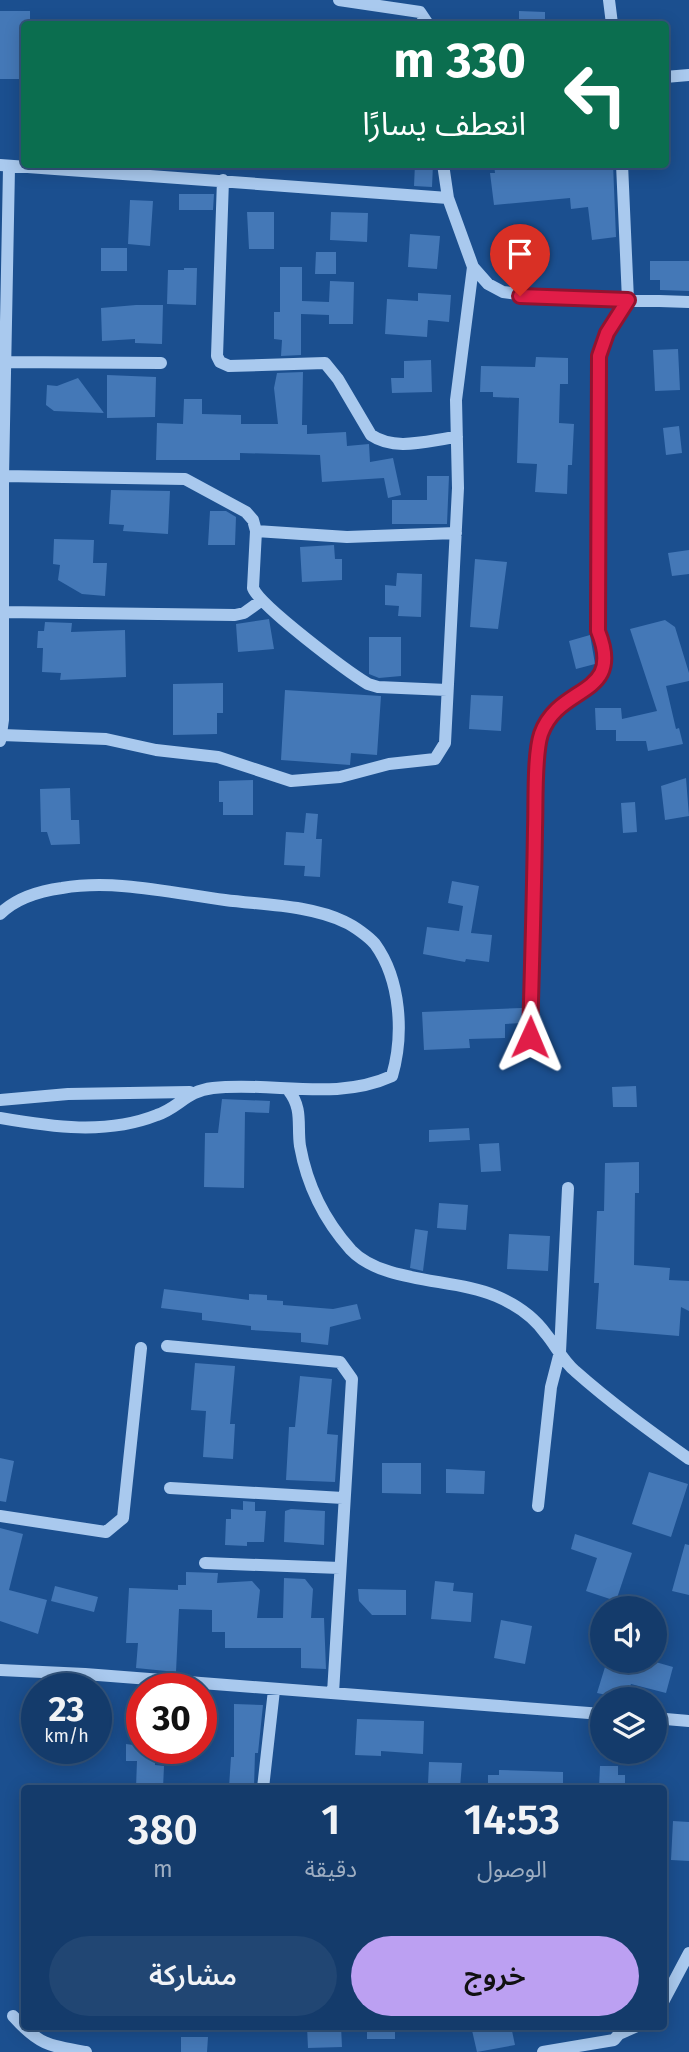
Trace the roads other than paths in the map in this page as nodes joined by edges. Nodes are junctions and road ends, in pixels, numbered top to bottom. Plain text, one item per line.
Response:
1 (340, 0) edge
2 (609, 0) edge
3 (426, 21) edge
4 (612, 21) edge
5 (689, 75) edge
6 (669, 77) edge
7 (4, 167) edge
8 (444, 168) edge
9 (622, 168) edge
10 (223, 180) junction
11 (448, 198) junction
12 (473, 267) junction
13 (628, 300) junction
14 (689, 303) edge
15 (4, 362) junction
16 (161, 363) dead end
17 (457, 437) junction
18 (3, 476) junction
19 (256, 531) junction
20 (456, 533) junction
21 (262, 600) junction
22 (3, 612) junction
23 (447, 690) junction
24 (1, 738) edge
25 (0, 914) edge
26 (530, 1037) dead end
27 (289, 1091) junction
28 (190, 1092) junction
29 (0, 1100) edge
30 (0, 1118) edge
31 (568, 1188) dead end
32 (167, 1346) dead end
33 (141, 1348) dead end
34 (560, 1352) junction
35 (689, 1459) edge
36 (170, 1488) dead end
37 (343, 1498) junction
38 (538, 1506) dead end
39 (0, 1516) edge
40 (205, 1563) dead end
41 (340, 1568) junction
42 (0, 1670) edge
43 (274, 1690) junction
44 (333, 1693) junction
45 (590, 1713) edge
46 (667, 1719) edge
47 (689, 1721) edge
48 (263, 1785) edge
49 (689, 1953) edge
50 (667, 1995) edge
51 (13, 2016) dead end
52 (21, 2025) edge
53 (26, 2030) edge
54 (628, 2030) edge
55 (616, 2046) edge
56 (552, 2051) edge
57 (86, 2052) edge

1 - 3 street
2 - 4 street
5 - 6 street
7 - 10 street
7 - 15 street
8 - 11 street
9 - 13 street
10 - 11 street
10 - 17 street
11 - 12 street
12 - 13 street
12 - 17 street
13 - 14 street
13 - 26 street
15 - 16 street
15 - 18 street
17 - 20 street
18 - 19 street
18 - 22 street
19 - 20 street
19 - 21 street
20 - 23 street
21 - 22 street
21 - 23 street
22 - 24 street
23 - 24 street
25 - 27 street
27 - 28 street
27 - 34 street
28 - 29 street
28 - 30 street
31 - 34 street
32 - 37 street
33 - 39 street
34 - 35 street
34 - 38 street
36 - 37 street
37 - 41 street
40 - 41 street
41 - 44 street
42 - 43 street
43 - 44 street
43 - 48 street
44 - 45 street
46 - 47 street
49 - 50 street
51 - 52 street
53 - 57 street
54 - 55 street
55 - 56 street

